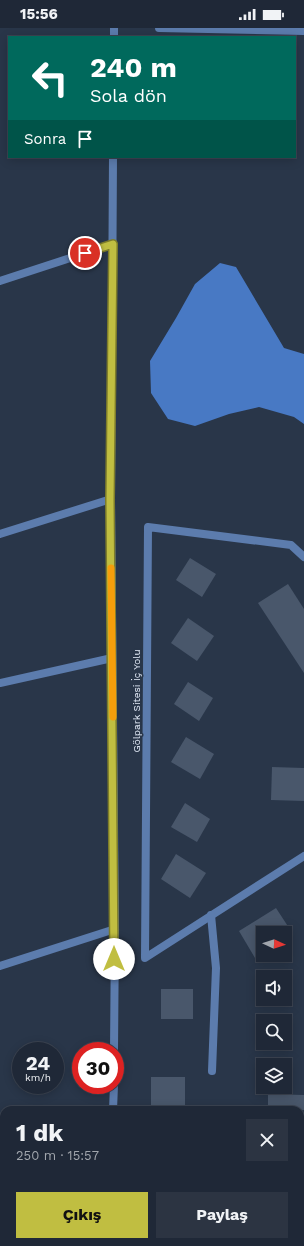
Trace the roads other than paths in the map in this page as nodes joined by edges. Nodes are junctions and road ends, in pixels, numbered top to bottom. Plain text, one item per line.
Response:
1 (159, 28) edge
2 (237, 29) edge
3 (304, 31) edge
4 (113, 158) edge
5 (113, 244) junction
6 (0, 281) edge
7 (110, 500) junction
8 (0, 534) edge
9 (304, 557) edge
10 (112, 658) junction
11 (0, 683) edge
12 (304, 856) edge
13 (211, 915) junction
14 (115, 929) junction
15 (0, 966) edge
16 (114, 1042) edge
17 (212, 1071) dead end
18 (114, 1094) edge
19 (113, 1106) edge

1 - 2 street
2 - 3 street
4 - 5 street
5 - 6 street
5 - 7 street
7 - 8 street
7 - 10 street
9 - 13 street, Gölpark Sitesi İç Yolu
10 - 11 street
10 - 14 street
12 - 13 street, Gölpark Sitesi İç Yolu
13 - 17 street
14 - 15 street
14 - 16 street
18 - 19 street

